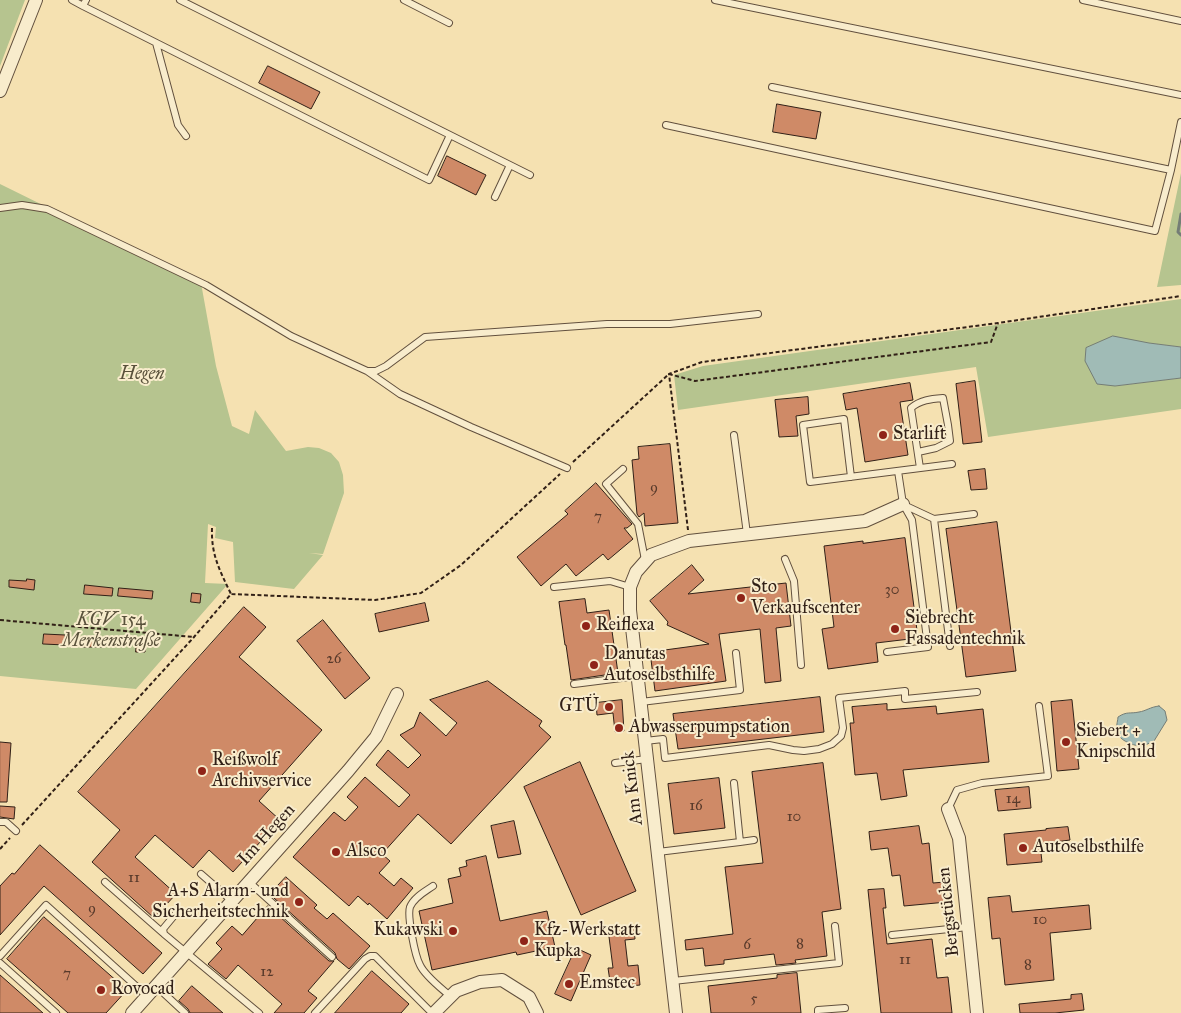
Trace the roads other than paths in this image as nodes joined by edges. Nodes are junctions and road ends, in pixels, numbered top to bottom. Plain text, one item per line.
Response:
1 (36, 0) edge
2 (72, 0) edge
3 (180, 0) edge
4 (404, 0) edge
5 (715, 0) edge
6 (1083, 0) edge
7 (85, 3) edge
8 (1181, 21) edge
9 (449, 23) dead end
10 (156, 42) junction
11 (772, 87) dead end
12 (0, 91) edge
13 (1181, 95) edge
14 (1181, 122) edge
15 (666, 125) dead end
16 (450, 135) junction
17 (186, 136) dead end
18 (510, 165) junction
19 (1171, 170) junction
20 (530, 174) dead end
21 (495, 197) dead end
22 (0, 208) edge
23 (758, 314) dead end
24 (367, 371) junction
25 (734, 435) dead end
26 (918, 452) junction
27 (952, 464) dead end
28 (567, 468) road end
29 (920, 468) junction
30 (623, 470) dead end
31 (898, 471) junction
32 (851, 477) junction
33 (903, 504) junction
34 (974, 514) dead end
35 (934, 519) junction
36 (747, 534) junction
37 (785, 559) dead end
38 (646, 561) junction
39 (554, 587) dead end
40 (630, 587) junction
41 (950, 646) dead end
42 (887, 652) dead end
43 (736, 653) dead end
44 (801, 664) dead end
45 (638, 676) junction
46 (574, 684) dead end
47 (977, 692) dead end
48 (397, 694) dead end
49 (640, 702) junction
50 (1039, 706) dead end
51 (645, 741) junction
52 (647, 759) junction
53 (615, 763) dead end
54 (734, 783) dead end
55 (948, 809) joint
56 (0, 822) edge
57 (16, 831) road end
58 (754, 840) dead end
59 (740, 842) junction
60 (658, 852) junction
61 (201, 874) dead end
62 (105, 882) dead end
63 (249, 882) junction
64 (433, 886) dead end
65 (232, 901) junction
66 (178, 911) dead end
67 (835, 926) dead end
68 (968, 927) junction
69 (164, 934) junction
70 (892, 935) dead end
71 (185, 952) junction
72 (0, 956) edge
73 (332, 957) dead end
74 (0, 963) edge
75 (672, 982) junction
76 (151, 991) junction
77 (450, 996) junction
78 (845, 1008) dead end
79 (56, 1013) edge
80 (132, 1013) edge
81 (185, 1013) edge
82 (259, 1013) edge
83 (315, 1013) edge
84 (433, 1013) edge
85 (537, 1013) edge
86 (676, 1013) edge
87 (818, 1013) edge
88 (977, 1013) edge

1 - 12 street
2 - 7 lane
3 - 16 lane
4 - 9 lane
5 - 13 lane
6 - 8 lane
7 - 10 lane
10 - 16 lane
10 - 17 lane
11 - 19 lane
14 - 19 lane
15 - 19 lane
16 - 18 lane
18 - 20 lane
18 - 21 lane
22 - 24 lane
23 - 24 lane
24 - 28 lane
25 - 36 lane
26 - 26 lane
26 - 29 lane
27 - 29 lane
29 - 31 lane
30 - 38 lane
31 - 32 lane
31 - 33 lane
32 - 32 lane
33 - 35 lane
33 - 36 street, Am Knick
33 - 42 lane
34 - 35 lane
35 - 41 lane
36 - 38 street, Am Knick
37 - 44 lane
38 - 40 street, Am Knick
39 - 40 lane
40 - 45 street, Am Knick
43 - 49 lane
45 - 46 lane
45 - 49 street, Am Knick
47 - 51 lane
48 - 63 street, Im Hegen
49 - 51 street, Am Knick
50 - 55 lane
51 - 52 street, Am Knick
52 - 53 lane
52 - 60 street, Am Knick
54 - 59 lane
55 - 68 street, Bergstücken
56 - 57 lane
58 - 59 lane
59 - 60 lane
60 - 75 street, Am Knick
61 - 65 lane
62 - 69 lane
63 - 65 street, Im Hegen
63 - 73 lane
64 - 77 lane
65 - 71 street, Im Hegen
66 - 69 lane
67 - 75 lane
68 - 70 lane
68 - 88 street, Bergstücken
69 - 71 lane
71 - 76 street, Im Hegen
71 - 82 lane
72 - 76 lane
74 - 79 lane
75 - 86 street, Am Knick
76 - 80 street, Im Hegen
76 - 81 lane
77 - 84 street
77 - 85 street
78 - 87 lane
83 - 84 lane

